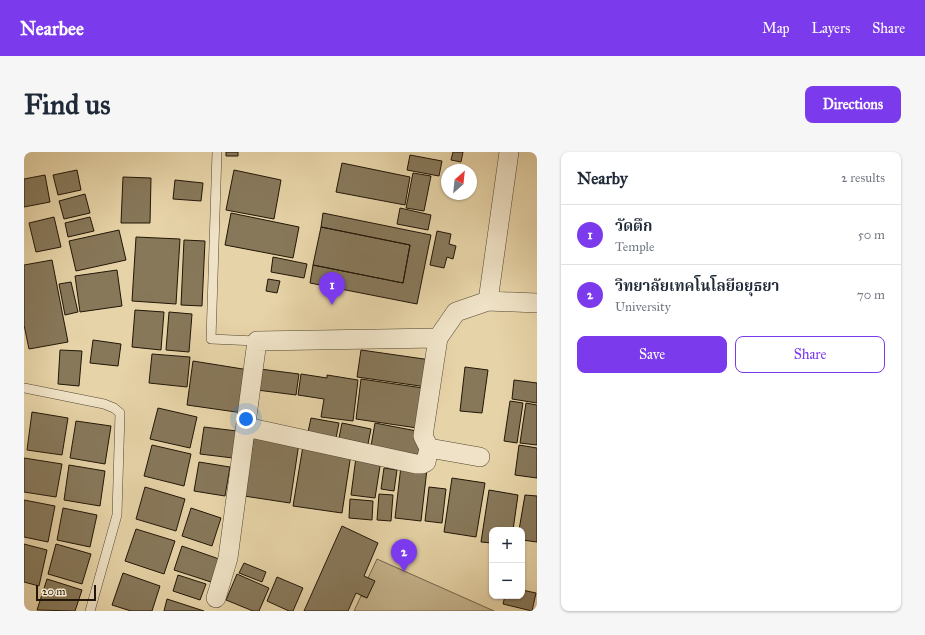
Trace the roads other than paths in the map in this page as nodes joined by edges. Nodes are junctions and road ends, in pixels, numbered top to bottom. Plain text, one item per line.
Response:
1 (217, 152) edge
2 (509, 152) edge
3 (488, 301) junction
4 (537, 303) edge
5 (438, 338) junction
6 (257, 341) junction
7 (24, 388) edge
8 (246, 427) junction
9 (429, 448) junction
10 (480, 456) dead end
11 (216, 598) dead end
12 (90, 611) edge

1 - 6 lane
2 - 3 street
3 - 4 street
3 - 5 street
5 - 6 street
5 - 9 street
6 - 8 street
7 - 12 lane
8 - 9 street
8 - 11 street
9 - 10 street

